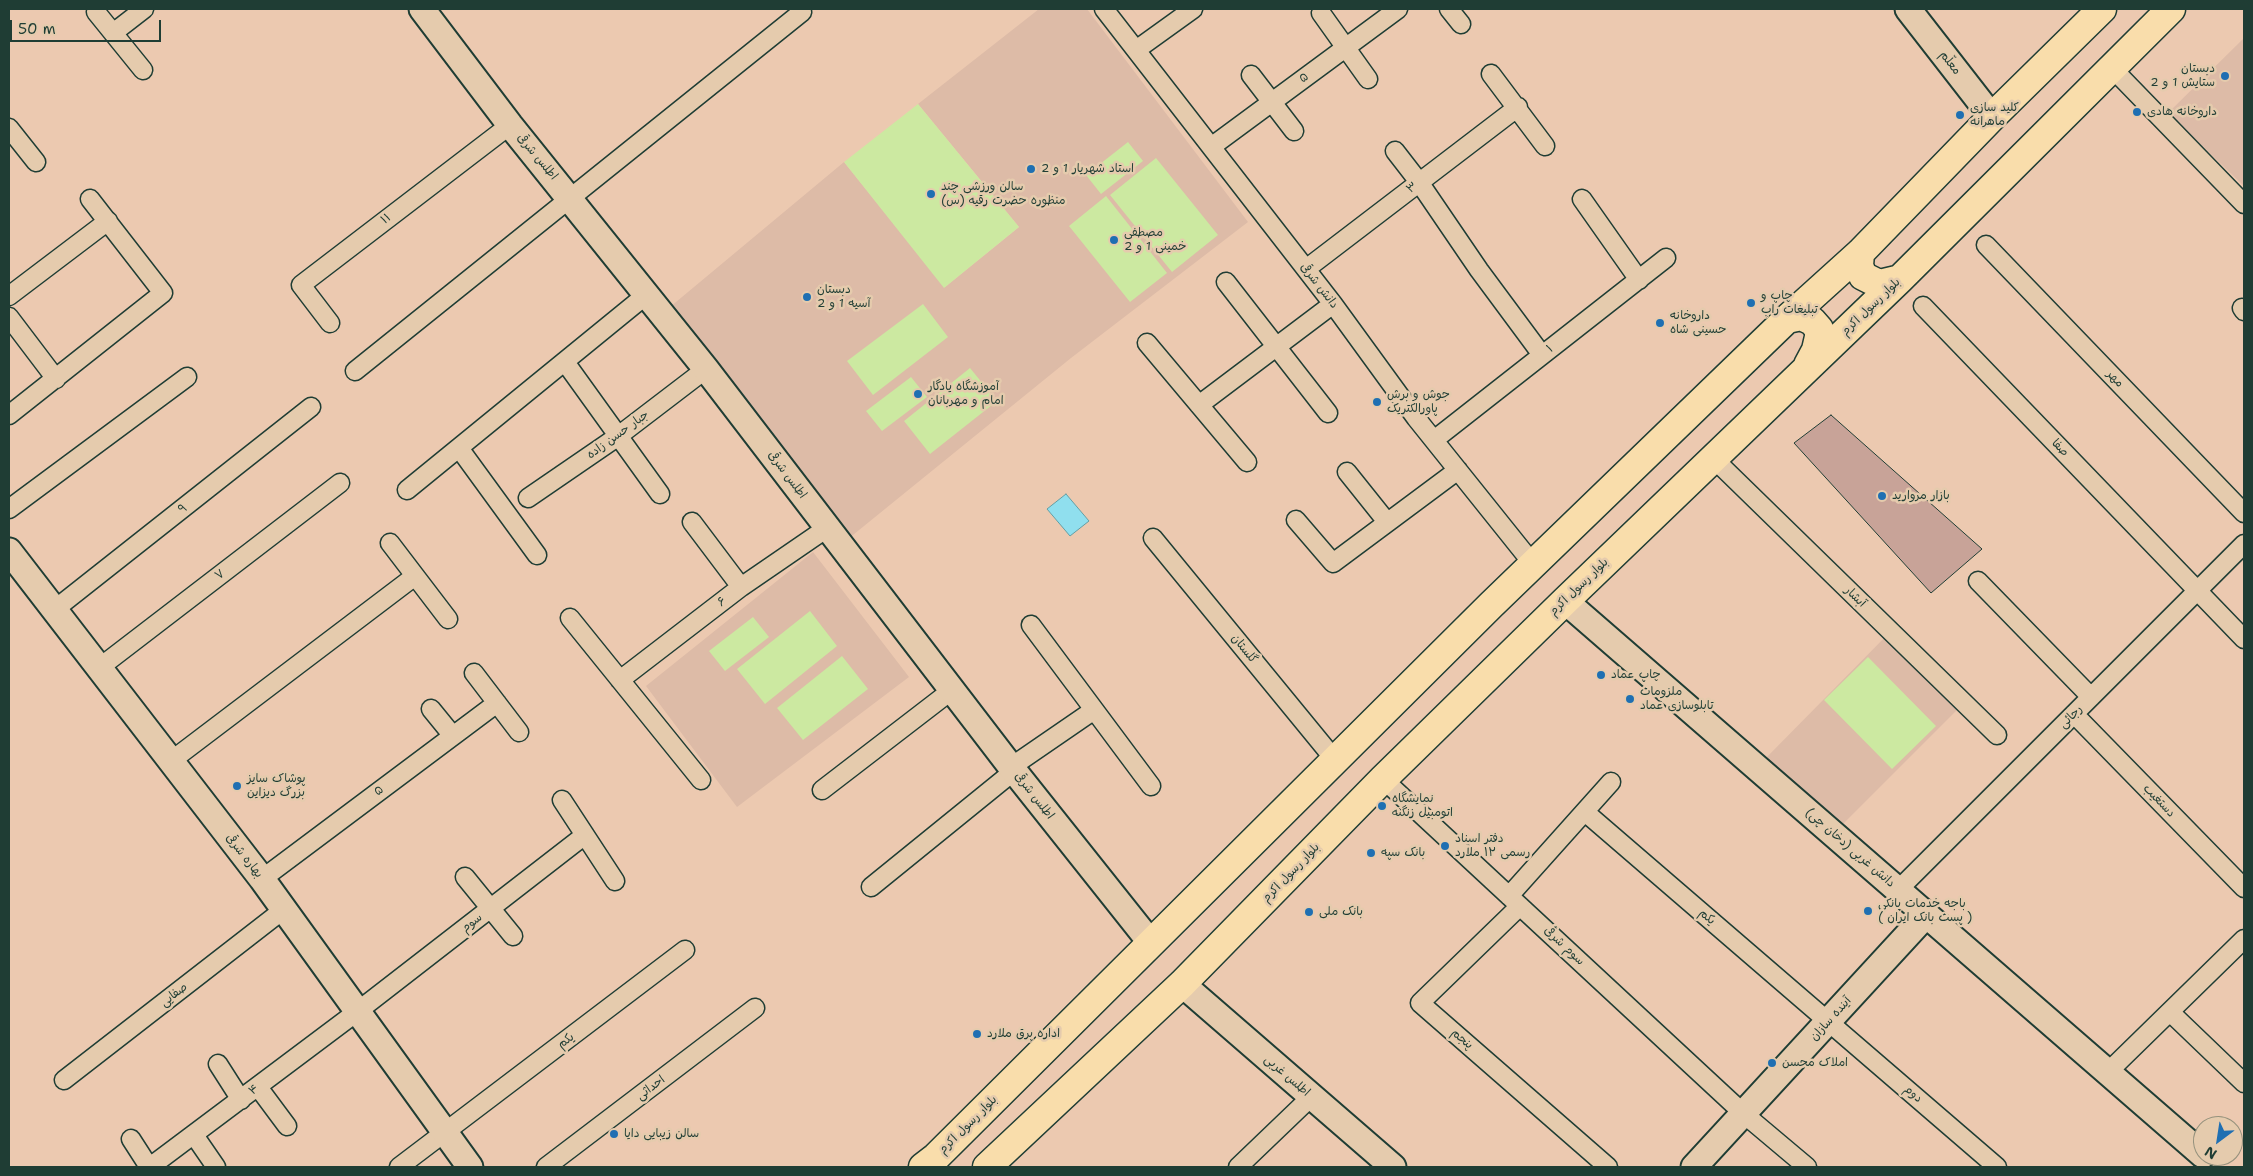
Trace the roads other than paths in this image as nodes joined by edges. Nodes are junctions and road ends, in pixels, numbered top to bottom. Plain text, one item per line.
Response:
1 (144, 9) edge
2 (422, 9) edge
3 (1104, 9) edge
4 (1193, 9) edge
5 (1398, 9) edge
6 (1449, 9) edge
7 (1908, 9) edge
8 (2102, 9) edge
9 (2171, 9) edge
10 (96, 12) dead end
11 (802, 12) dead end
12 (1321, 13) dead end
13 (1461, 24) dead end
14 (113, 33) junction
15 (1345, 48) junction
16 (1136, 50) junction
17 (2112, 68) junction
18 (143, 70) dead end
19 (1491, 74) dead end
20 (1251, 75) dead end
21 (1368, 79) dead end
22 (1271, 102) junction
23 (1518, 107) junction
24 (1992, 117) junction
25 (510, 125) junction
26 (9, 128) edge
27 (1294, 131) dead end
28 (1545, 146) dead end
29 (1211, 147) junction
30 (1395, 151) dead end
31 (36, 162) dead end
32 (1419, 182) junction
33 (570, 198) junction
34 (90, 199) dead end
35 (1582, 199) dead end
36 (2244, 204) edge
37 (108, 221) junction
38 (1986, 245) dead end
39 (1860, 253) junction
40 (1666, 258) dead end
41 (1306, 269) junction
42 (1900, 279) junction
43 (1639, 280) junction
44 (1226, 282) dead end
45 (646, 295) junction
46 (9, 296) edge
47 (1333, 304) junction
48 (1922, 306) dead end
49 (9, 317) edge
50 (1787, 319) junction
51 (330, 322) dead end
52 (1147, 343) dead end
53 (1276, 348) junction
54 (1542, 355) junction
55 (565, 362) junction
56 (1808, 367) junction
57 (706, 369) junction
58 (355, 371) dead end
59 (186, 377) dead end
60 (56, 379) junction
61 (1199, 406) junction
62 (311, 407) dead end
63 (1328, 413) dead end
64 (9, 415) edge
65 (617, 437) junction
66 (1434, 440) junction
67 (459, 448) junction
68 (1713, 458) junction
69 (1247, 462) dead end
70 (1458, 470) junction
71 (1347, 472) dead end
72 (340, 483) dead end
73 (407, 490) dead end
74 (660, 494) dead end
75 (528, 498) dead end
76 (9, 509) edge
77 (2244, 513) edge
78 (1296, 520) dead end
79 (692, 522) dead end
80 (1387, 522) junction
81 (827, 528) junction
82 (1153, 538) dead end
83 (390, 543) dead end
84 (2244, 544) edge
85 (9, 551) edge
86 (537, 555) dead end
87 (1533, 564) junction
88 (415, 576) junction
89 (1978, 580) dead end
90 (741, 588) junction
91 (2198, 590) junction
92 (1565, 601) junction
93 (54, 610) junction
94 (570, 618) dead end
95 (448, 619) dead end
96 (1031, 625) dead end
97 (2244, 639) edge
98 (99, 668) junction
99 (474, 673) dead end
100 (620, 680) junction
101 (952, 690) junction
102 (2091, 697) junction
103 (497, 703) junction
104 (431, 709) dead end
105 (1094, 710) junction
106 (2074, 714) junction
107 (520, 732) dead end
108 (1997, 735) dead end
109 (453, 736) junction
110 (1335, 760) junction
111 (171, 761) junction
112 (1013, 769) junction
113 (1383, 779) junction
114 (701, 780) dead end
115 (1611, 782) dead end
116 (1151, 786) dead end
117 (822, 790) dead end
118 (562, 800) dead end
119 (1585, 812) junction
120 (585, 835) junction
121 (465, 877) dead end
122 (262, 878) junction
123 (615, 881) dead end
124 (871, 887) dead end
125 (2244, 888) edge
126 (1898, 890) junction
127 (1515, 901) junction
128 (491, 908) junction
129 (283, 910) junction
130 (1926, 915) junction
131 (514, 936) dead end
132 (2244, 939) edge
133 (1150, 943) junction
134 (685, 950) dead end
135 (1182, 984) junction
136 (755, 1008) dead end
137 (358, 1011) junction
138 (2170, 1012) junction
139 (1830, 1022) junction
140 (218, 1064) dead end
141 (2108, 1072) junction
142 (64, 1080) dead end
143 (2244, 1083) edge
144 (258, 1087) junction
145 (1311, 1096) junction
146 (241, 1100) junction
147 (1744, 1114) junction
148 (286, 1126) dead end
149 (446, 1132) junction
150 (194, 1135) junction
151 (131, 1139) dead end
152 (2193, 1145) edge
153 (150, 1167) edge
154 (216, 1167) edge
155 (399, 1167) edge
156 (470, 1167) edge
157 (546, 1167) edge
158 (923, 1167) edge
159 (987, 1167) edge
160 (1238, 1167) edge
161 (1393, 1167) edge
162 (1608, 1167) edge
163 (1694, 1167) edge
164 (1807, 1167) edge
165 (1997, 1167) edge

1 - 14 street
2 - 25 street, اطلس شرقی
3 - 16 street, دانش شرقی
4 - 16 street
5 - 15 street, ۵
6 - 13 street
7 - 24 street, معلّم
8 - 24 main road, بلوار رسول اکرم
9 - 17 main road, بلوار رسول اکرم
10 - 14 street
11 - 33 street
12 - 15 street
14 - 18 street
15 - 21 street
15 - 22 street, ۵
16 - 29 street, دانش شرقی
17 - 36 street
17 - 42 main road, بلوار رسول اکرم
19 - 23 street
20 - 22 street
22 - 27 street
22 - 29 street, ۵
23 - 28 street
23 - 32 street, ۳
24 - 39 main road, بلوار رسول اکرم
25 - 33 street, اطلس شرقی
25 - 51 street, ۱۱
26 - 31 street
29 - 41 street, دانش شرقی
30 - 32 street
32 - 41 street, ۳
32 - 54 street
33 - 45 street, اطلس شرقی
33 - 58 street
34 - 37 street
35 - 43 street
37 - 46 street
37 - 60 street
38 - 77 street, مهر
39 - 42 main road
39 - 50 main road, بلوار رسول اکرم
40 - 43 street, ۱
41 - 47 street, دانش شرقی
42 - 56 main road, بلوار رسول اکرم
43 - 54 street, ۱
44 - 53 street
45 - 55 street
45 - 57 street, اطلس شرقی
47 - 53 street
47 - 66 street, دانش شرقی
48 - 91 street, صفا
49 - 60 street
50 - 56 main road
50 - 87 main road, بلوار رسول اکرم
52 - 61 street
53 - 61 street
53 - 63 street
54 - 66 street, ۱
55 - 65 street
55 - 67 street
56 - 68 main road, بلوار رسول اکرم
57 - 65 street, جبار حسن زاده
57 - 81 street, اطلس شرقی
59 - 76 street
60 - 64 street
61 - 69 street
62 - 93 street, ۹
65 - 74 street
65 - 75 street, جبار حسن زاده
66 - 70 street, دانش شرقی
67 - 73 street
67 - 86 street
68 - 92 main road, بلوار رسول اکرم
68 - 108 street, آبشار
70 - 80 street
70 - 87 street, دانش شرقی
71 - 80 street
72 - 98 street, ۷
78 - 80 street
79 - 90 street
81 - 90 street, ۶
81 - 101 street, اطلس شرقی
82 - 110 street, گلستان
83 - 88 street
84 - 91 street, رجائی
85 - 93 street, بهاره شرقی
87 - 110 main road, بلوار رسول اکرم
88 - 95 street
88 - 111 street
89 - 102 street
90 - 100 street, ۶
91 - 97 street, صفا
91 - 102 street, رجائی
92 - 113 main road, بلوار رسول اکرم
92 - 126 street, دانش غربی (دخان چی)
93 - 98 street, بهاره شرقی
94 - 100 street
96 - 105 street
98 - 111 street, بهاره شرقی
99 - 103 street
100 - 114 street
101 - 112 street, اطلس شرقی
101 - 117 street
102 - 106 street, رجائی
103 - 107 street
103 - 109 street, ۵
104 - 109 street
105 - 112 street
105 - 116 street
106 - 125 street, دستغیب
106 - 126 street, رجائی
109 - 122 street, ۵
110 - 133 main road, بلوار رسول اکرم
111 - 122 street, بهاره شرقی
112 - 124 street
112 - 133 street, اطلس شرقی
113 - 127 street, سوم شرقی
113 - 135 main road, بلوار رسول اکرم
115 - 119 street
118 - 120 street
119 - 127 street
119 - 139 street, یکم
120 - 123 street
120 - 128 street, سوم
121 - 128 street
122 - 129 street, بهاره شرقی
126 - 130 street, دانش غربی (دخان چی)
127 - 147 street, سوم شرقی
127 - 162 street, پنجم
128 - 131 street
128 - 137 street, سوم
129 - 137 street, بهاره شرقی
129 - 142 street, صفایی
130 - 139 street, آینده سازان
130 - 141 street, دانش غربی (دخان چی)
132 - 138 street
133 - 158 main road, بلوار رسول اکرم
134 - 149 street, یکم
135 - 145 street, اطلس غربی
135 - 159 main road, بلوار رسول اکرم
136 - 157 street, احداثی
137 - 144 street, ۴
137 - 149 street, بهاره شرقی
138 - 141 street
138 - 143 street
139 - 147 street, آینده سازان
139 - 165 street, دوم
140 - 146 street
141 - 152 street, دانش غربی (دخان چی)
144 - 146 street, ۴
144 - 148 street
145 - 160 street
145 - 161 street, اطلس غربی
146 - 150 street, ۴
147 - 163 street, آینده سازان
147 - 164 street, سوم شرقی
149 - 155 street, یکم
149 - 156 street, بهاره شرقی
150 - 153 street, ۴
150 - 154 street
151 - 153 street

